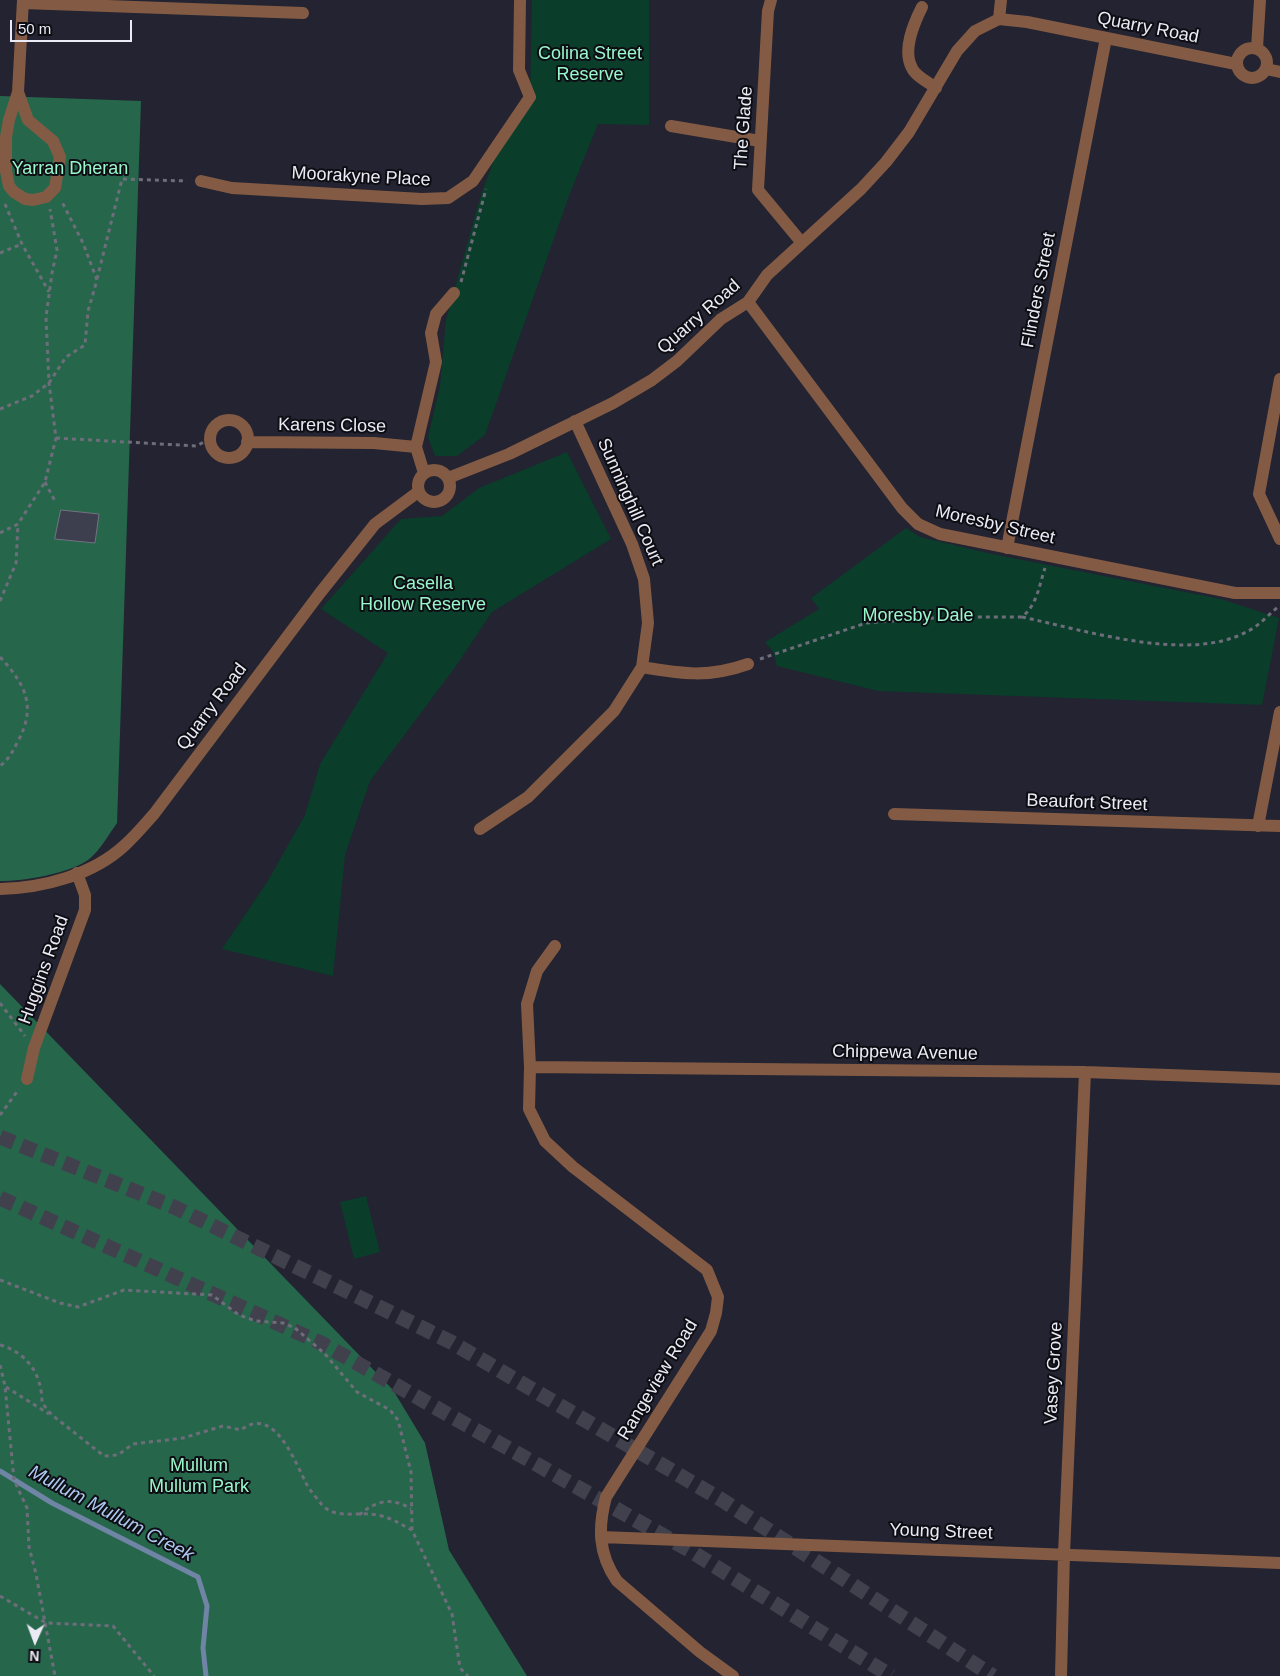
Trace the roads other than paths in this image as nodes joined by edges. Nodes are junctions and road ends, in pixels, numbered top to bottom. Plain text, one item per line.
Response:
1 (520, 0) edge
2 (771, 0) edge
3 (1001, 0) edge
4 (1260, 0) edge
5 (23, 1) edge
6 (922, 7) dead end
7 (303, 14) dead end
8 (1000, 19) junction
9 (1106, 38) junction
10 (1257, 48) junction
11 (1236, 64) junction
12 (1266, 70) junction
13 (1280, 72) edge
14 (936, 88) junction
15 (18, 92) junction
16 (671, 126) dead end
17 (760, 141) junction
18 (201, 181) road end
19 (802, 243) junction
20 (454, 294) road end
21 (748, 302) junction
22 (1280, 379) edge
23 (575, 422) junction
24 (248, 442) junction
25 (416, 447) junction
26 (424, 473) junction
27 (448, 478) junction
28 (418, 492) junction
29 (1280, 539) edge
30 (1007, 548) junction
31 (1280, 593) edge
32 (748, 664) road end
33 (642, 667) junction
34 (1280, 712) edge
35 (894, 814) dead end
36 (1258, 826) junction
37 (1280, 826) edge
38 (480, 829) dead end
39 (77, 873) junction
40 (0, 889) edge
41 (555, 946) dead end
42 (530, 1067) junction
43 (1085, 1072) junction
44 (27, 1079) road end
45 (1280, 1079) edge
46 (601, 1537) junction
47 (1064, 1554) junction
48 (1280, 1563) edge
49 (733, 1676) edge
50 (1061, 1676) edge

1 - 18 street, Moorakyne Place
2 - 17 street, The Glade
3 - 8 street
4 - 10 street
5 - 7 street
5 - 15 street
6 - 14 street
8 - 9 street, Quarry Road
8 - 14 street, Quarry Road
9 - 11 street, Quarry Road
9 - 30 street, Flinders Street
10 - 11 street
10 - 12 street
11 - 12 street, Quarry Road
12 - 13 street, Quarry Road
14 - 19 street, Quarry Road
15 - 15 street
16 - 17 street
17 - 19 street, The Glade
19 - 21 street, Quarry Road
20 - 25 street
21 - 23 street, Quarry Road
21 - 30 street, Moresby Street
22 - 29 street
23 - 27 street, Quarry Road
23 - 33 street, Sunninghill Court
24 - 24 street
24 - 25 street, Karens Close
25 - 26 street
26 - 27 street
26 - 28 street
27 - 28 street
28 - 39 street, Quarry Road
30 - 31 street, Moresby Street
32 - 33 street
33 - 38 street, Sunninghill Court
34 - 36 street
35 - 36 street, Beaufort Street
36 - 37 street, Beaufort Street
39 - 40 street, Quarry Road
39 - 44 street, Huggins Road
41 - 42 street, Rangeview Road
42 - 43 street, Chippewa Avenue
42 - 46 street, Rangeview Road
43 - 45 street, Chippewa Avenue
43 - 47 street, Vasey Grove
46 - 47 street, Young Street
46 - 49 street, Rangeview Road
47 - 48 street, Young Street
47 - 50 street, Vasey Grove

